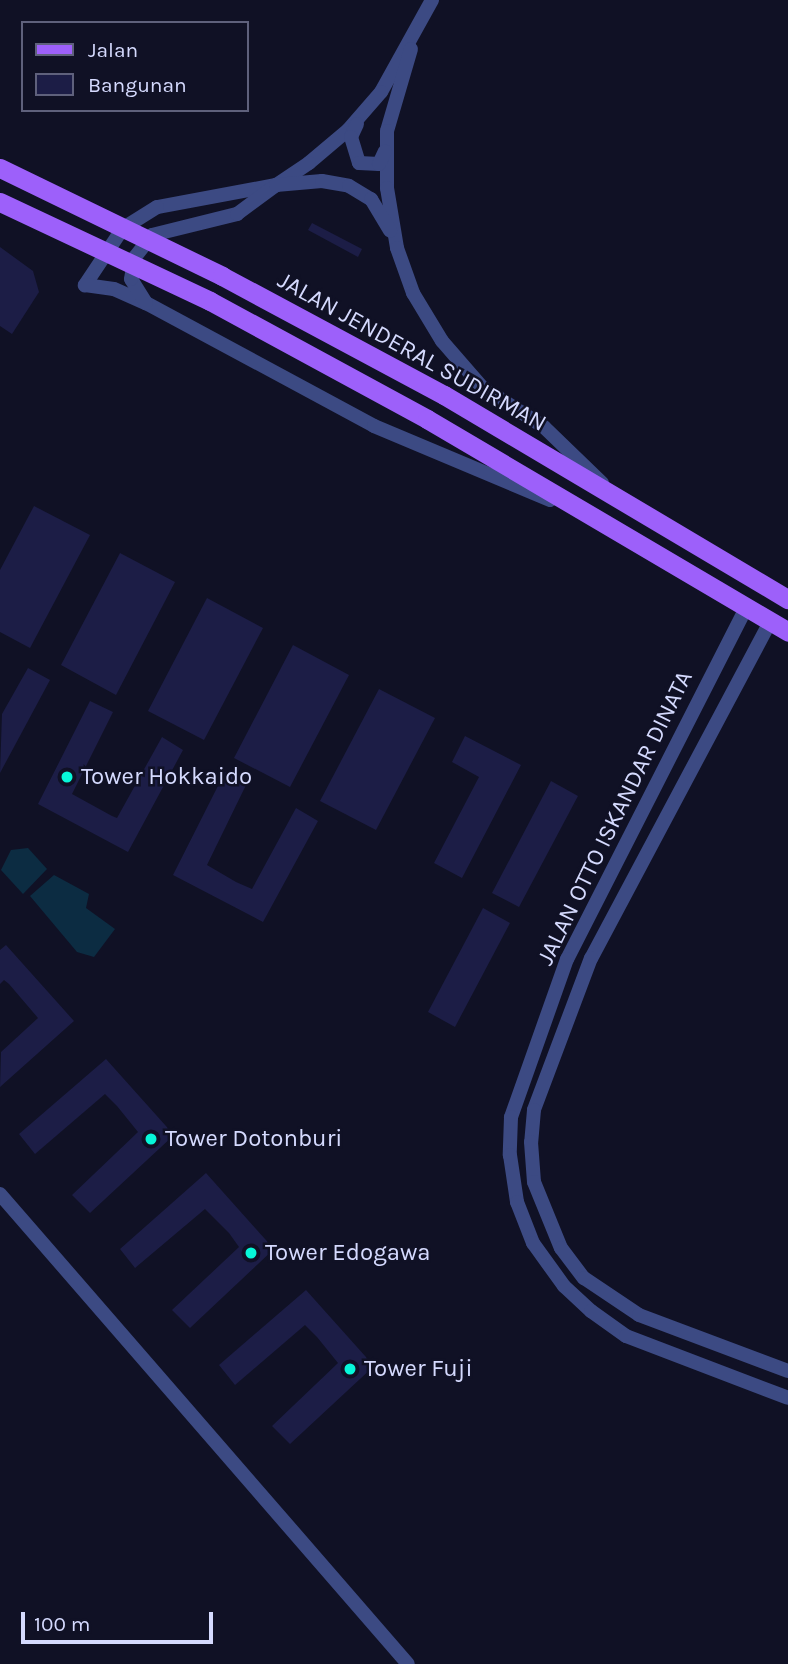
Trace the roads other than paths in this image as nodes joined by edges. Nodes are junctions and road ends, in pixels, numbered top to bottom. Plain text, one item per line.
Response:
1 (432, 0) edge
2 (418, 24) junction
3 (359, 117) junction
4 (387, 146) junction
5 (0, 168) edge
6 (276, 185) junction
7 (0, 202) edge
8 (397, 248) junction
9 (146, 303) junction
10 (610, 490) junction
11 (593, 518) junction
12 (788, 599) edge
13 (746, 608) junction
14 (770, 621) junction
15 (736, 628) junction
16 (788, 632) edge
17 (759, 642) junction
18 (0, 1194) edge
19 (569, 1260) junction
20 (549, 1267) junction
21 (584, 1278) junction
22 (564, 1286) junction
23 (788, 1371) edge
24 (788, 1398) edge
25 (408, 1664) edge

1 - 2 street
2 - 3 street
2 - 4 street
3 - 4 street
3 - 6 street
4 - 8 street
5 - 10 main road, JALAN JENDERAL SUDIRMAN
6 - 8 street
6 - 9 street
6 - 9 street
7 - 11 main road
8 - 10 street
9 - 11 street
10 - 12 main road, JALAN JENDERAL SUDIRMAN
11 - 13 main road
13 - 14 main road
13 - 15 street, JALAN OTTO ISKANDAR DINATA
14 - 16 main road
14 - 17 street, JALAN OTTO ISKANDAR DINATA
15 - 17 street
15 - 20 street, JALAN OTTO ISKANDAR DINATA
17 - 19 street, JALAN OTTO ISKANDAR DINATA
18 - 25 street
19 - 20 street
19 - 21 street, JALAN OTTO ISKANDAR DINATA
20 - 22 street, JALAN OTTO ISKANDAR DINATA
21 - 22 street
21 - 23 street, JALAN OTTO ISKANDAR DINATA
22 - 24 street, JALAN OTTO ISKANDAR DINATA

